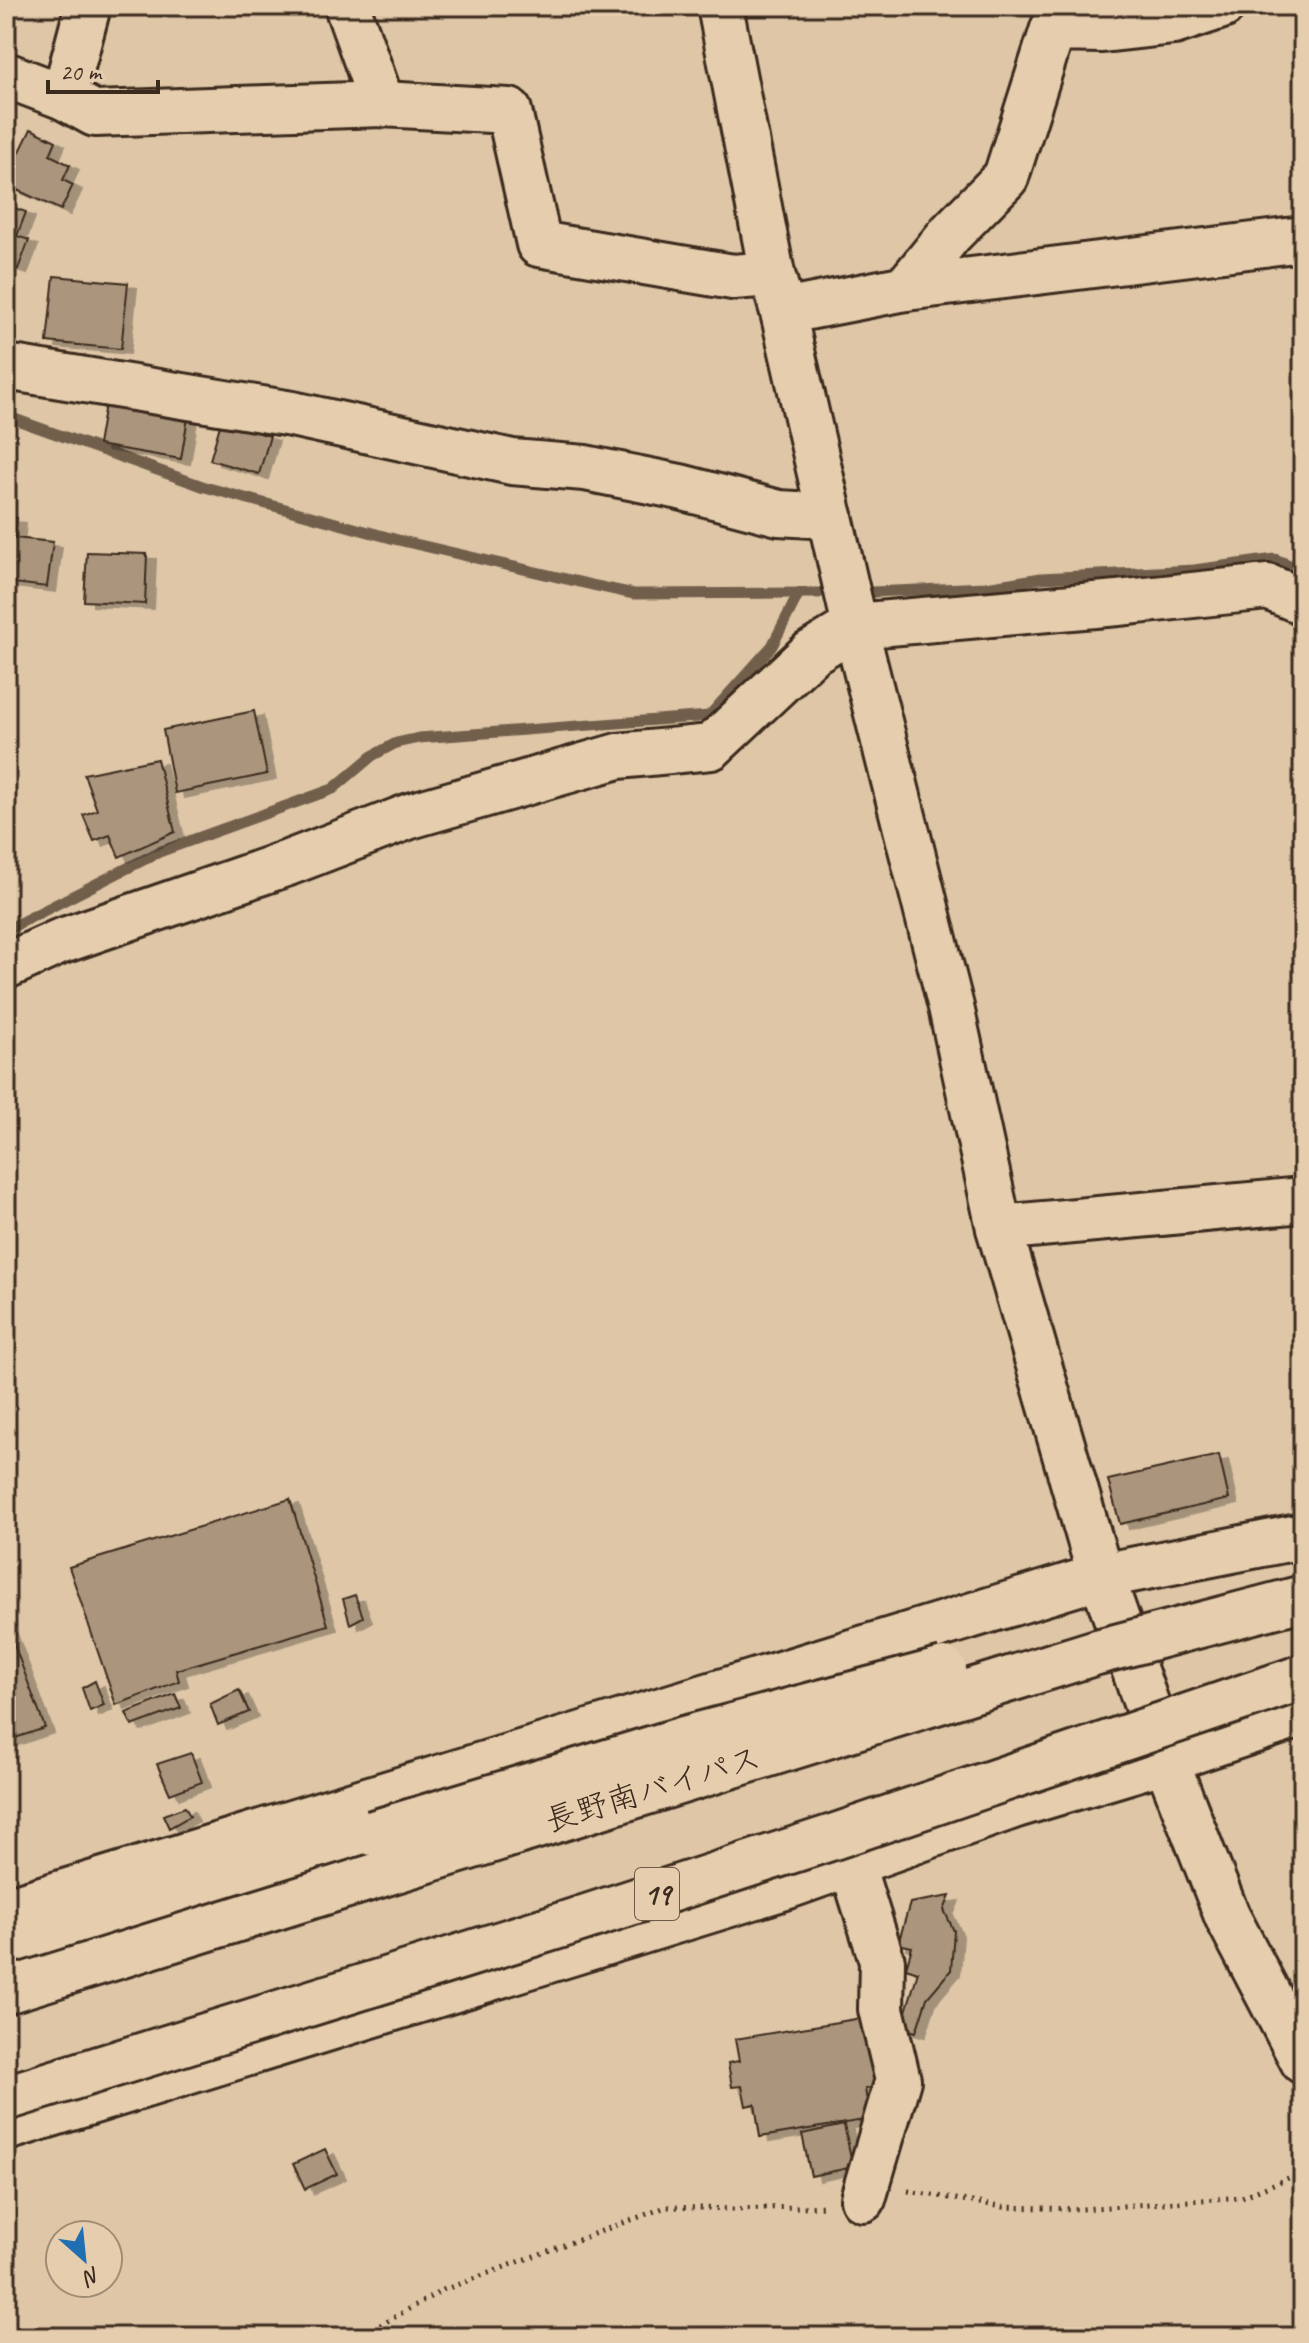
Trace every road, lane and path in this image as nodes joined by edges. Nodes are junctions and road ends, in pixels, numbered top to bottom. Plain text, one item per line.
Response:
1 (88, 6) edge
2 (347, 6) edge
3 (720, 6) edge
4 (1222, 6) edge
5 (6, 75) edge
6 (64, 97) junction
7 (382, 104) junction
8 (1303, 239) edge
9 (906, 288) junction
10 (777, 293) junction
11 (6, 367) edge
12 (830, 516) junction
13 (1303, 602) edge
14 (855, 626) junction
15 (6, 966) edge
16 (1303, 1200) edge
17 (999, 1228) junction
18 (1303, 1536) edge
19 (1101, 1576) junction
20 (1303, 1583) edge
21 (1303, 1598) edge
22 (1303, 1621) edge
23 (1303, 1677) edge
24 (1303, 1714) edge
25 (1166, 1760) junction
26 (852, 1865) junction
27 (6, 1910) edge
28 (6, 1946) edge
29 (6, 1991) edge
30 (6, 2011) edge
31 (1303, 2061) edge
32 (6, 2098) edge
33 (6, 2128) edge
34 (1303, 2172) edge
35 (863, 2199) junction
36 (359, 2337) edge

1 - 6 main road
2 - 7 main road
3 - 10 main road
4 - 9 main road
5 - 6 main road
6 - 7 main road
7 - 10 main road
8 - 9 main road
9 - 10 main road
10 - 12 main road
11 - 12 main road
12 - 14 main road
13 - 14 main road
14 - 15 main road
14 - 17 main road
16 - 17 main road
17 - 19 main road
18 - 19 main road
19 - 25 main road
19 - 27 main road
20 - 28 main road, bridge
21 - 29 main road, 長野南バイパス, bridge
22 - 30 main road, 長野南バイパス
23 - 32 main road, 19, bridge
24 - 25 main road
25 - 26 main road
25 - 31 main road
26 - 33 main road
26 - 35 main road
34 - 35 path
35 - 36 path

